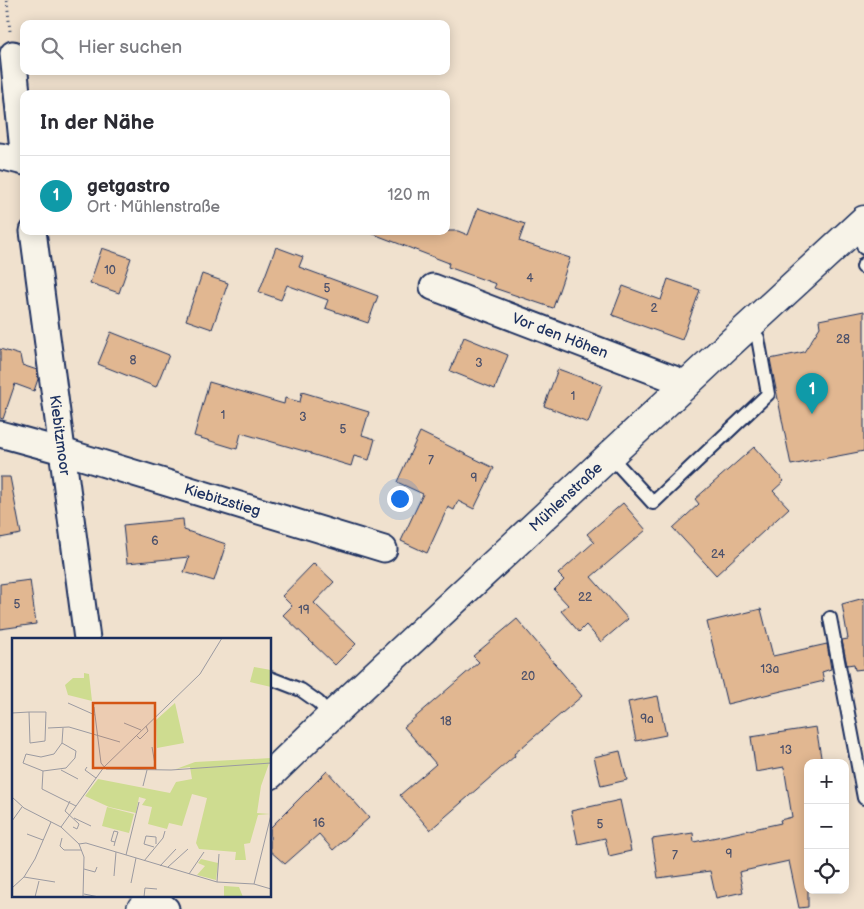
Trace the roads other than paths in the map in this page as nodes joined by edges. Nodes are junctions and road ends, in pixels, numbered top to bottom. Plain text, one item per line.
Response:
1 (13, 54) road end
2 (20, 122) edge
3 (0, 156) edge
4 (20, 160) edge
5 (860, 233) edge
6 (34, 235) edge
7 (433, 287) dead end
8 (748, 328) junction
9 (687, 384) junction
10 (0, 434) edge
11 (62, 451) junction
12 (610, 456) junction
13 (384, 549) dead end
14 (830, 618) dead end
15 (88, 638) edge
16 (271, 678) edge
17 (331, 716) junction
18 (271, 774) edge
19 (864, 798) edge

1 - 2 street
3 - 4 street
5 - 8 main road, Mühlenstraße
6 - 11 street, Kiebitzmoor
7 - 9 street, Vor den Höhen
8 - 9 main road, Mühlenstraße
8 - 12 lane
9 - 12 main road, Mühlenstraße
10 - 11 street, Kiebitzstieg
11 - 13 street, Kiebitzstieg
11 - 15 street, Kiebitzmoor
12 - 17 main road, Mühlenstraße
14 - 19 lane
16 - 17 lane
17 - 18 main road, Mühlenstraße

